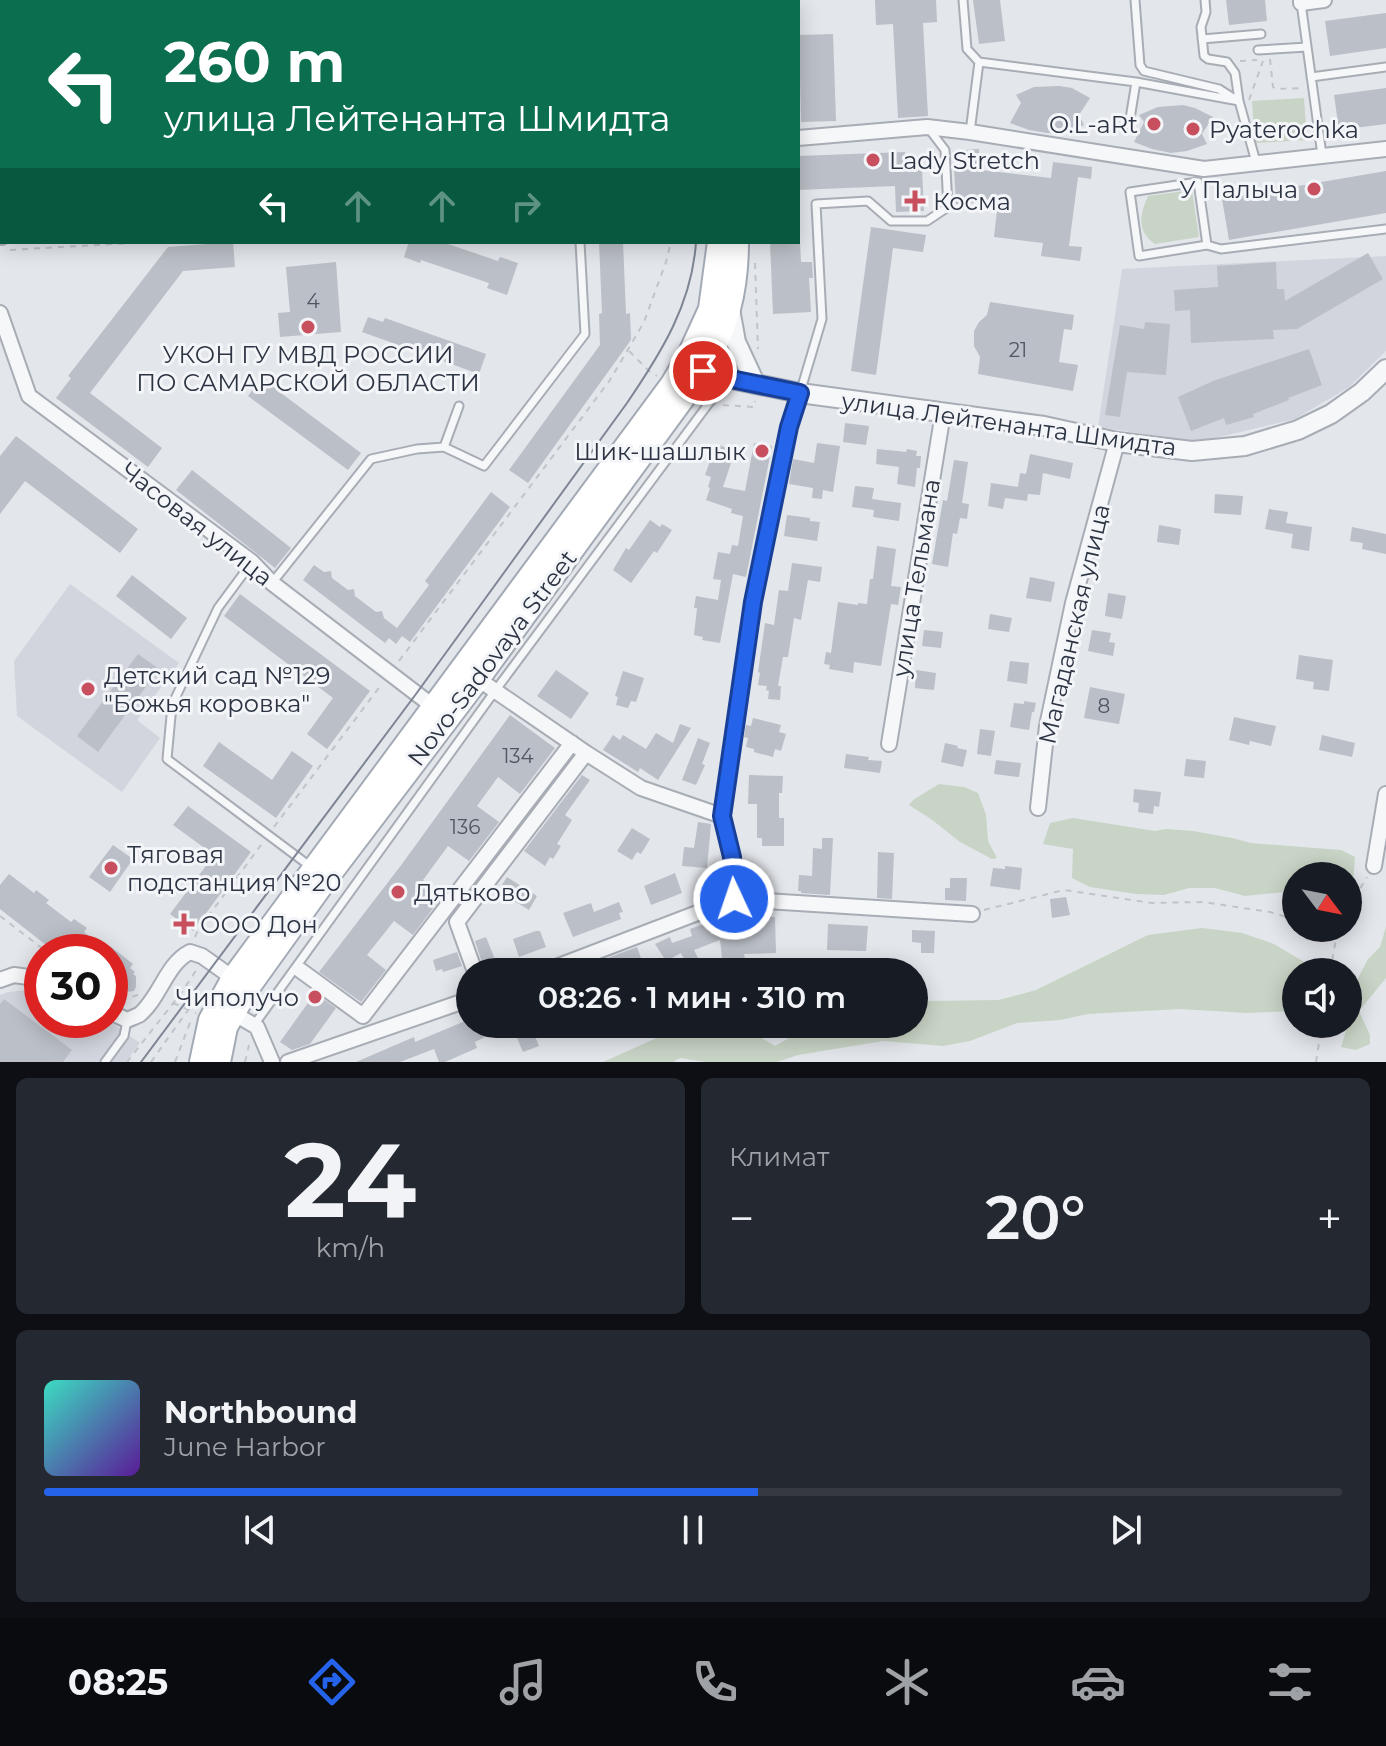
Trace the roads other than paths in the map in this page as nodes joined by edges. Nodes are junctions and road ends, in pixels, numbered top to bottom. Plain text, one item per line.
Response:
1 (963, 0) edge
2 (1135, 0) edge
3 (1205, 0) edge
4 (1324, 0) edge
5 (1301, 2) edge
6 (1261, 34) dead end
7 (1202, 39) junction
8 (1307, 47) junction
9 (1258, 50) dead end
10 (979, 62) junction
11 (1386, 67) edge
12 (1311, 77) junction
13 (1136, 82) junction
14 (1239, 101) junction
15 (1129, 125) dead end
16 (927, 127) junction
17 (970, 132) junction
18 (800, 138) edge
19 (1386, 149) edge
20 (1322, 157) junction
21 (1257, 164) junction
22 (1201, 175) junction
23 (1386, 229) edge
24 (580, 244) edge
25 (719, 244) edge
26 (737, 244) edge
27 (1207, 245) junction
28 (730, 309) junction
29 (0, 313) edge
30 (694, 366) junction
31 (1386, 369) edge
32 (731, 379) junction
33 (755, 383) junction
34 (800, 393) junction
35 (459, 406) dead end
36 (943, 413) junction
37 (1117, 442) junction
38 (444, 447) junction
39 (252, 562) junction
40 (272, 583) junction
41 (487, 685) junction
42 (434, 707) junction
43 (572, 743) junction
44 (889, 744) dead end
45 (586, 753) junction
46 (1386, 794) edge
47 (1038, 808) dead end
48 (722, 816) junction
49 (1374, 866) road end
50 (313, 868) junction
51 (734, 899) junction
52 (972, 914) road end
53 (470, 958) edge
54 (580, 958) edge
55 (300, 970) dead end
56 (24, 976) edge
57 (233, 978) junction
58 (0, 980) edge
59 (456, 1004) edge
60 (233, 1013) junction
61 (128, 1020) edge
62 (253, 1030) junction
63 (123, 1038) edge
64 (105, 1062) edge
65 (201, 1062) edge
66 (219, 1062) edge
67 (272, 1062) edge
68 (288, 1062) edge

1 - 10 lane
2 - 14 lane
3 - 7 lane
4 - 5 street
5 - 8 lane
6 - 7 lane
7 - 14 lane
8 - 9 lane
8 - 12 lane
10 - 13 lane
10 - 17 lane
11 - 12 lane
12 - 20 lane
13 - 14 lane
13 - 15 lane
14 - 21 lane
16 - 17 street
16 - 18 street
16 - 34 lane
17 - 22 street
19 - 20 street
20 - 21 street
21 - 22 street
22 - 27 lane
22 - 27 lane
23 - 27 lane
24 - 38 lane
25 - 30 main road, Novo-Sadovaya Street
26 - 28 main road, Novo-Sadovaya Street
28 - 30 main road, Novo-Sadovaya Street
28 - 33 street
29 - 39 street, Часовая улица
30 - 32 street, улица Лейтенанта Шмидта
30 - 41 main road, Novo-Sadovaya Street
30 - 42 main road, Novo-Sadovaya Street
31 - 37 street, улица Лейтенанта Шмидта
32 - 33 street, улица Лейтенанта Шмидта
32 - 41 lane
33 - 34 street, улица Лейтенанта Шмидта
34 - 36 street, улица Лейтенанта Шмидта
34 - 48 street
35 - 38 lane
36 - 37 street, улица Лейтенанта Шмидта
36 - 44 street, улица Тельмана
37 - 47 street, Магаданская улица
38 - 40 lane
39 - 40 street, Часовая улица
39 - 50 lane
40 - 42 street, Часовая улица
41 - 43 street
41 - 60 main road, Novo-Sadovaya Street
41 - 62 lane
42 - 50 main road, Novo-Sadovaya Street
43 - 45 street
43 - 55 street
45 - 48 street
45 - 53 street
46 - 49 street
48 - 51 street
50 - 57 main road, Novo-Sadovaya Street
51 - 52 street
51 - 54 street
56 - 58 street
57 - 61 street
57 - 65 main road, Novo-Sadovaya Street
59 - 68 street
60 - 62 street
60 - 66 main road, Novo-Sadovaya Street
62 - 67 street
63 - 64 lane

